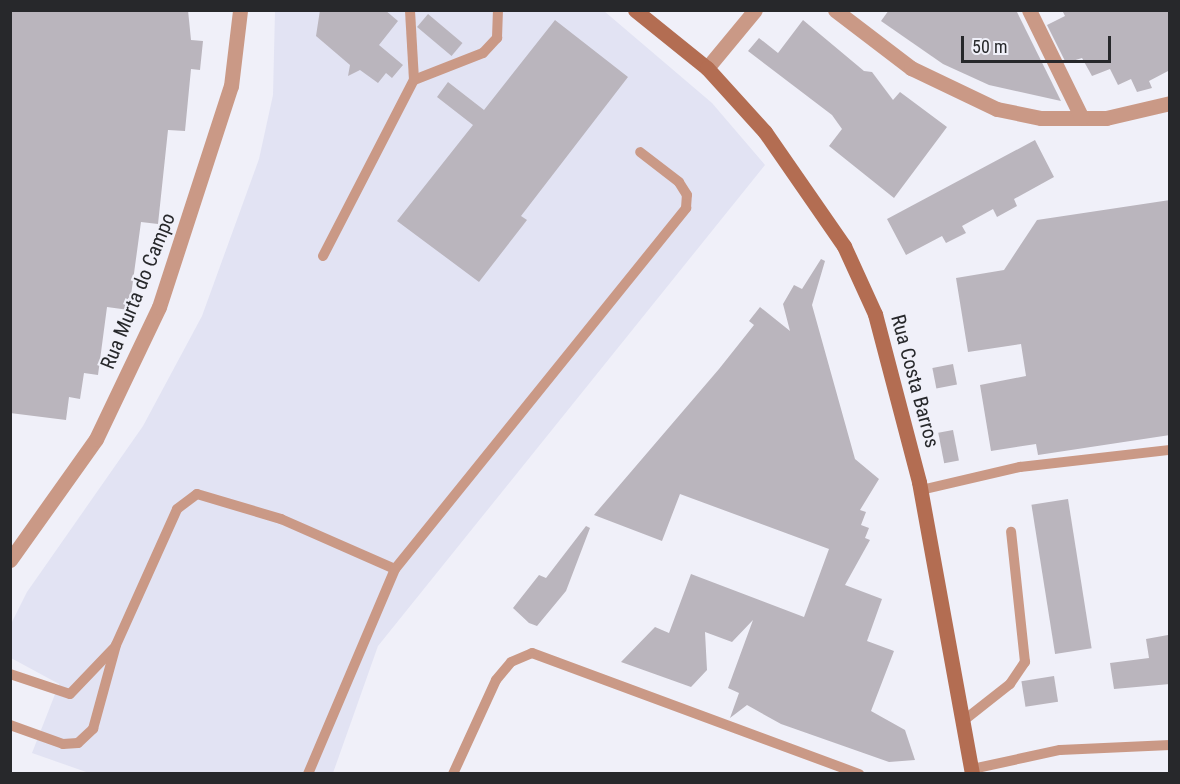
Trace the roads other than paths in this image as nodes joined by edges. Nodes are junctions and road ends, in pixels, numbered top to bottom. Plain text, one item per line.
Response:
1 (240, 10) edge
2 (410, 10) edge
3 (498, 10) edge
4 (635, 10) edge
5 (754, 10) edge
6 (835, 10) edge
7 (1029, 10) edge
8 (707, 68) junction
9 (414, 80) junction
10 (1170, 103) edge
11 (1082, 118) junction
12 (640, 152) dead end
13 (323, 256) dead end
14 (1170, 450) edge
15 (921, 490) junction
16 (1011, 532) dead end
17 (10, 560) edge
18 (395, 568) junction
19 (116, 645) junction
20 (10, 674) edge
21 (963, 721) junction
22 (10, 725) edge
23 (1170, 745) edge
24 (972, 771) edge
25 (308, 774) edge
26 (453, 774) edge
27 (859, 774) edge

1 - 17 street, Rua Murta do Campo
2 - 9 lane
3 - 9 lane
4 - 8 main road, Rua Costa Barros
5 - 8 street
6 - 11 street
7 - 11 street
8 - 15 main road, Rua Costa Barros
9 - 13 lane
10 - 11 street
12 - 18 lane
14 - 15 lane
15 - 21 main road, Rua Costa Barros
16 - 21 lane
18 - 19 lane
18 - 25 lane
19 - 20 lane
19 - 22 lane
21 - 24 main road, Rua Costa Barros
23 - 24 lane
26 - 27 lane

